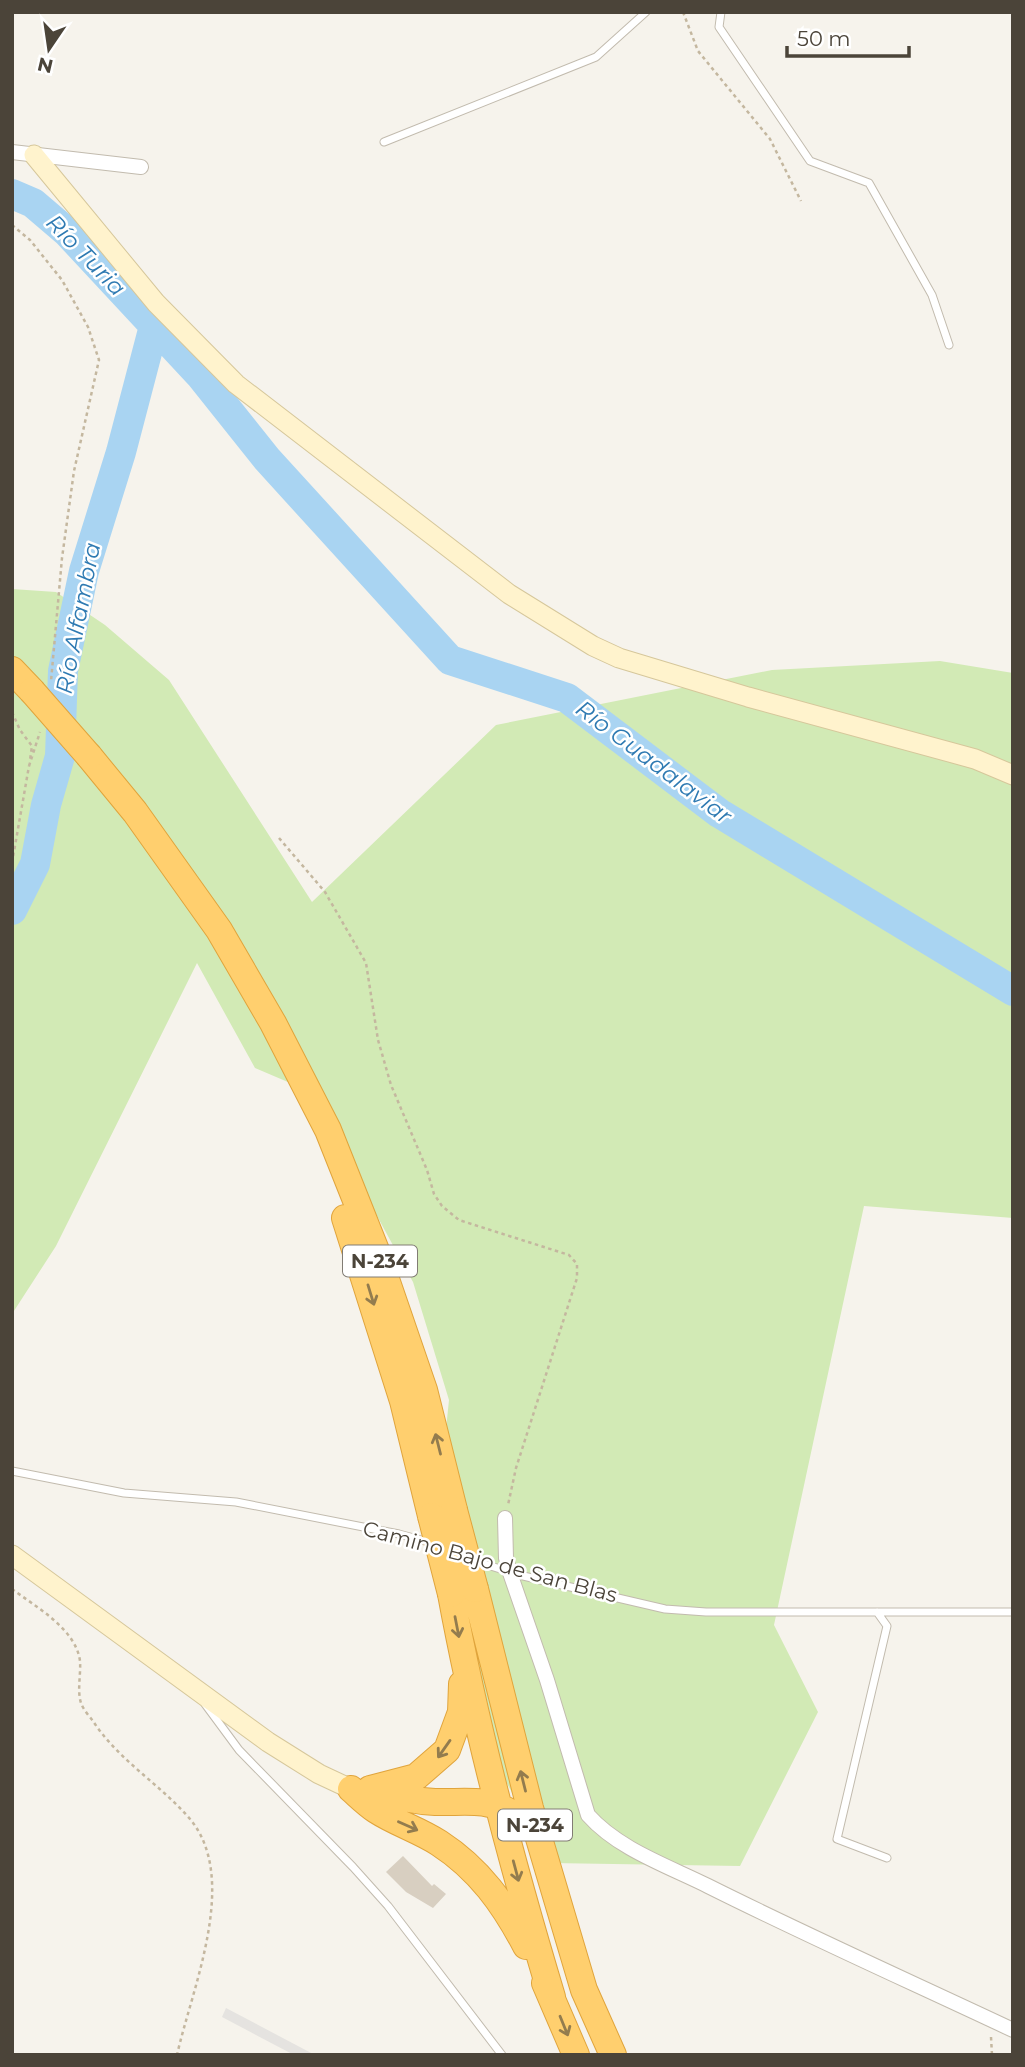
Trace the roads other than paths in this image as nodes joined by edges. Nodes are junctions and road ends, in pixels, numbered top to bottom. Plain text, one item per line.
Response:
1 (646, 12) edge
2 (721, 12) edge
3 (384, 142) dead end
4 (12, 152) edge
5 (34, 155) junction
6 (141, 167) dead end
7 (949, 345) dead end
8 (12, 670) edge
9 (1013, 775) edge
10 (12, 1471) edge
11 (505, 1518) road end
12 (448, 1549) dead end
13 (459, 1554) dead end
14 (12, 1555) edge
15 (510, 1573) junction
16 (463, 1591) junction
17 (877, 1612) junction
18 (1013, 1612) edge
19 (463, 1661) junction
20 (192, 1687) junction
21 (361, 1789) junction
22 (498, 1805) junction
23 (887, 1858) dead end
24 (552, 1997) junction
25 (1013, 2030) edge
26 (502, 2055) edge
27 (576, 2055) edge
28 (610, 2055) edge

1 - 3 lane
2 - 7 lane
4 - 5 street
5 - 6 street
5 - 9 street
8 - 16 highway, N-234, bridge
10 - 12 lane, Camino Bajo de San Blas
11 - 15 street
13 - 15 lane, Camino Bajo de San Blas
14 - 20 street
15 - 17 lane, Camino Bajo de San Blas
15 - 25 street
16 -> 19 highway, N-234
28 -> 16 highway, N-234
17 - 18 lane, Camino Bajo de San Blas
17 - 23 lane
19 -> 21 highway
19 - 22 highway, N-234
20 - 21 street
20 - 26 lane
21 - 22 highway
21 -> 24 highway
22 -> 24 highway, N-234
22 - 28 highway
24 -> 27 highway, N-234

